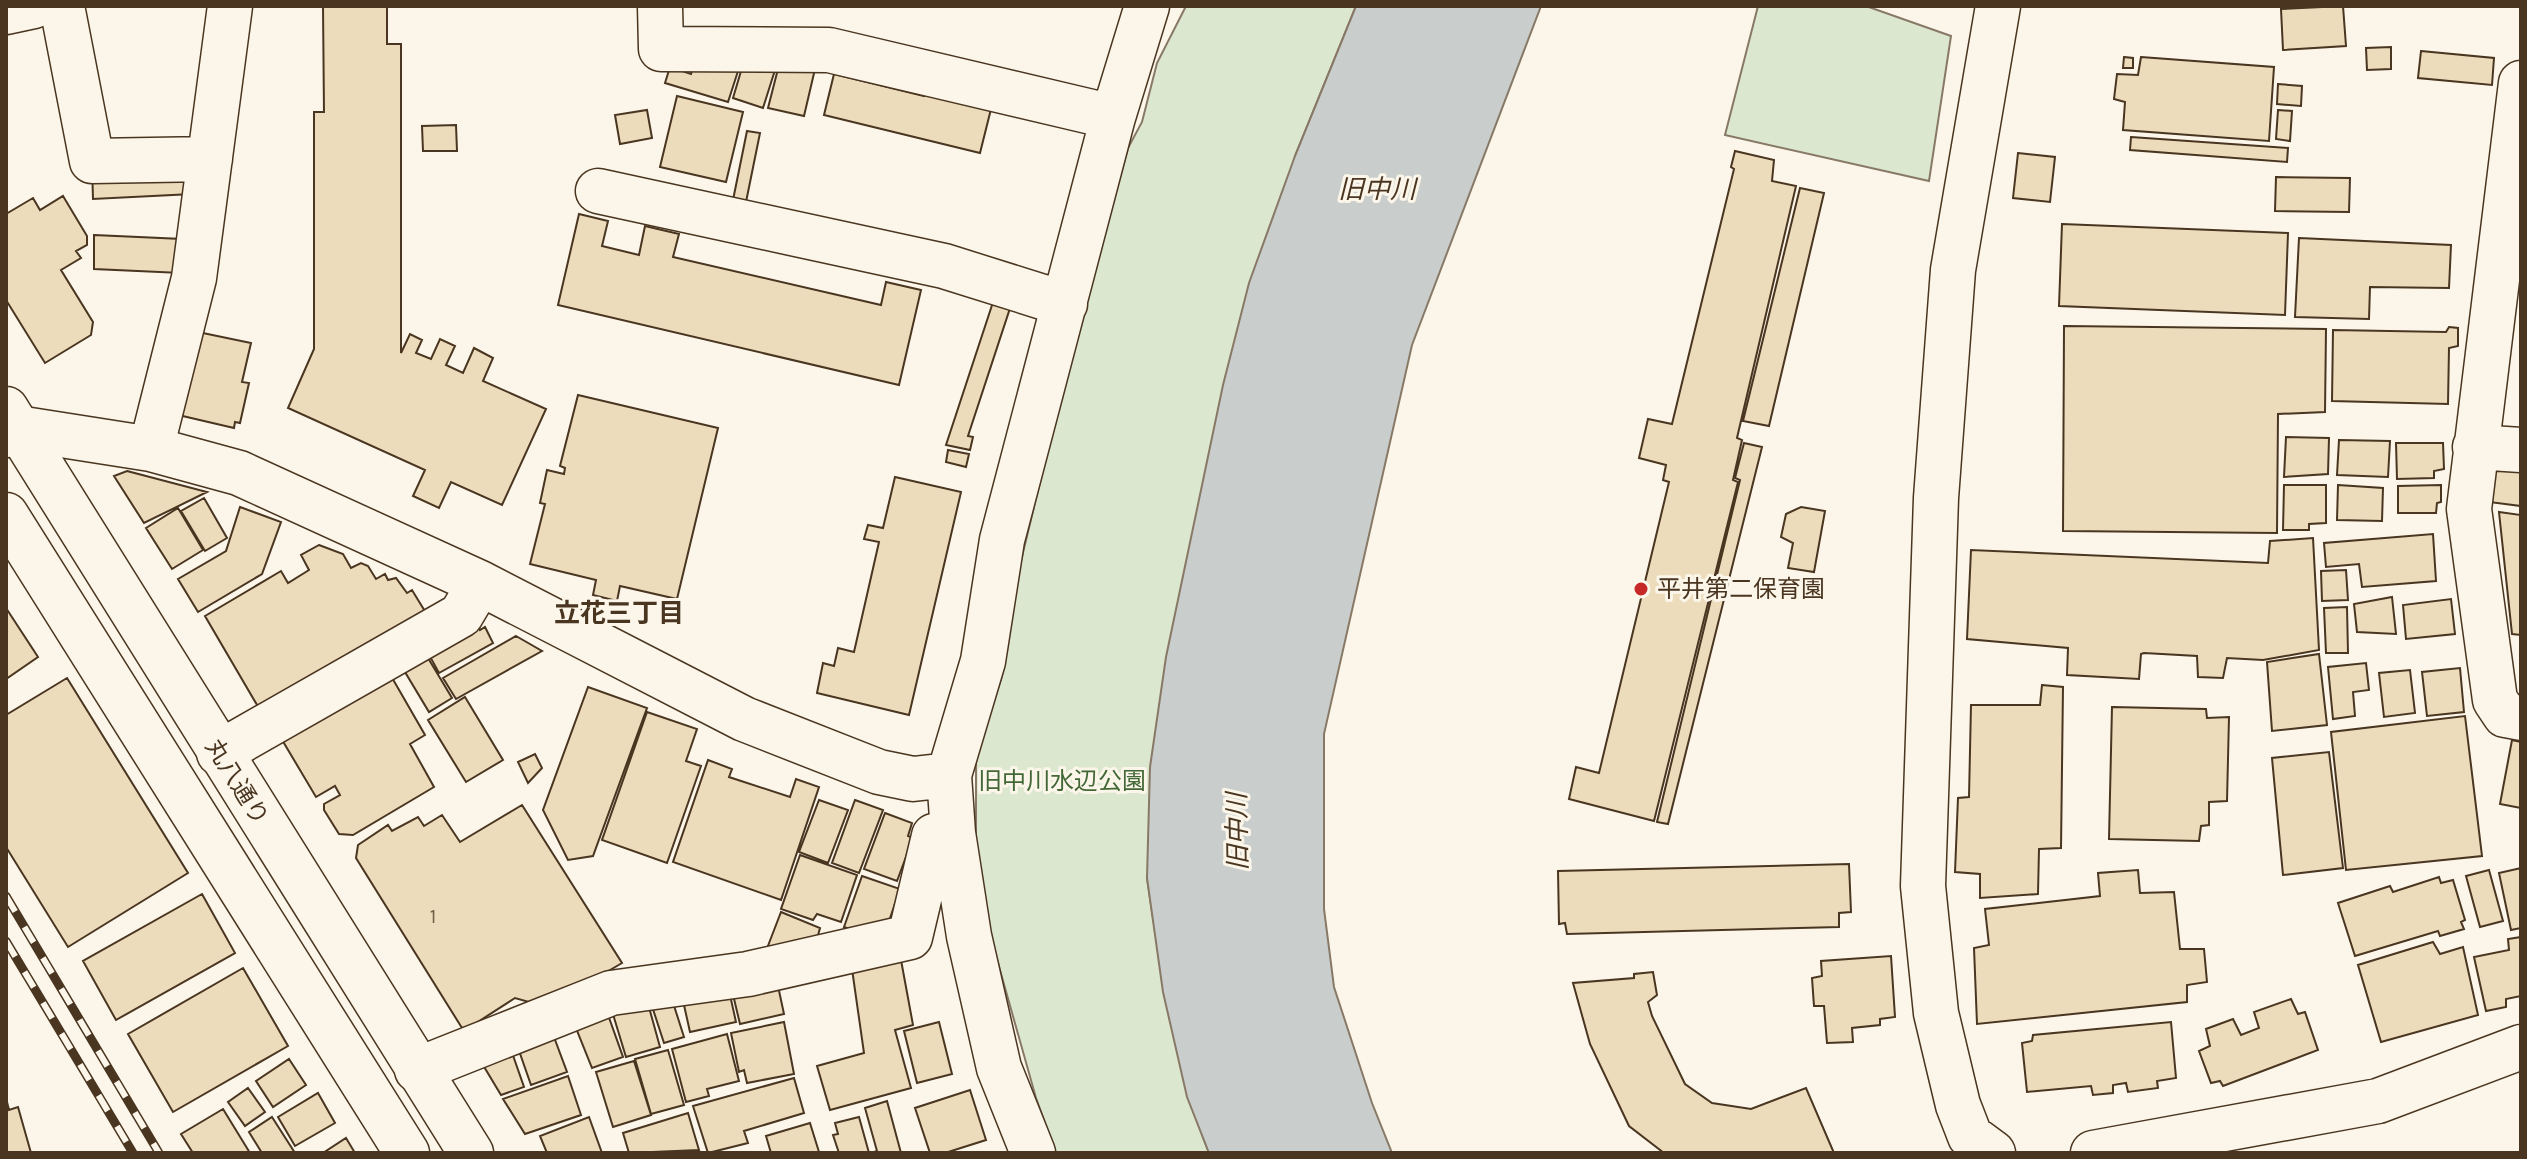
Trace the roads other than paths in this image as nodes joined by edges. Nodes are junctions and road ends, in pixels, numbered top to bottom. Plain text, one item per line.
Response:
1 (34, 6) edge
2 (62, 6) edge
3 (230, 6) edge
4 (660, 6) edge
5 (1147, 6) edge
6 (1998, 6) edge
7 (6, 12) edge
8 (2520, 97) edge
9 (1113, 117) junction
10 (210, 159) junction
11 (598, 191) dead end
12 (1065, 304) junction
13 (10, 424) edge
14 (2475, 447) junction
15 (151, 449) junction
16 (2521, 450) edge
17 (6, 515) edge
18 (480, 583) junction
19 (2508, 709) edge
20 (219, 753) junction
21 (949, 775) junction
22 (953, 833) junction
23 (2521, 1047) edge
24 (417, 1070) junction
25 (407, 1153) edge
26 (471, 1153) edge
27 (1033, 1153) edge
28 (1993, 1153) edge
29 (2093, 1153) edge

1 - 7 street
2 - 10 street
3 - 10 street
4 - 9 street
5 - 9 street
6 - 28 street
8 - 14 street
9 - 12 street
10 - 15 street
11 - 12 street
12 - 21 street
13 - 15 street
13 - 20 street, 丸八通り
14 - 16 street
14 - 19 street
15 - 18 street
17 - 25 street
18 - 20 street
18 - 21 street
20 - 24 street, 丸八通り
21 - 22 street
22 - 24 street
22 - 27 street
23 - 29 street
24 - 26 street, 丸八通り

